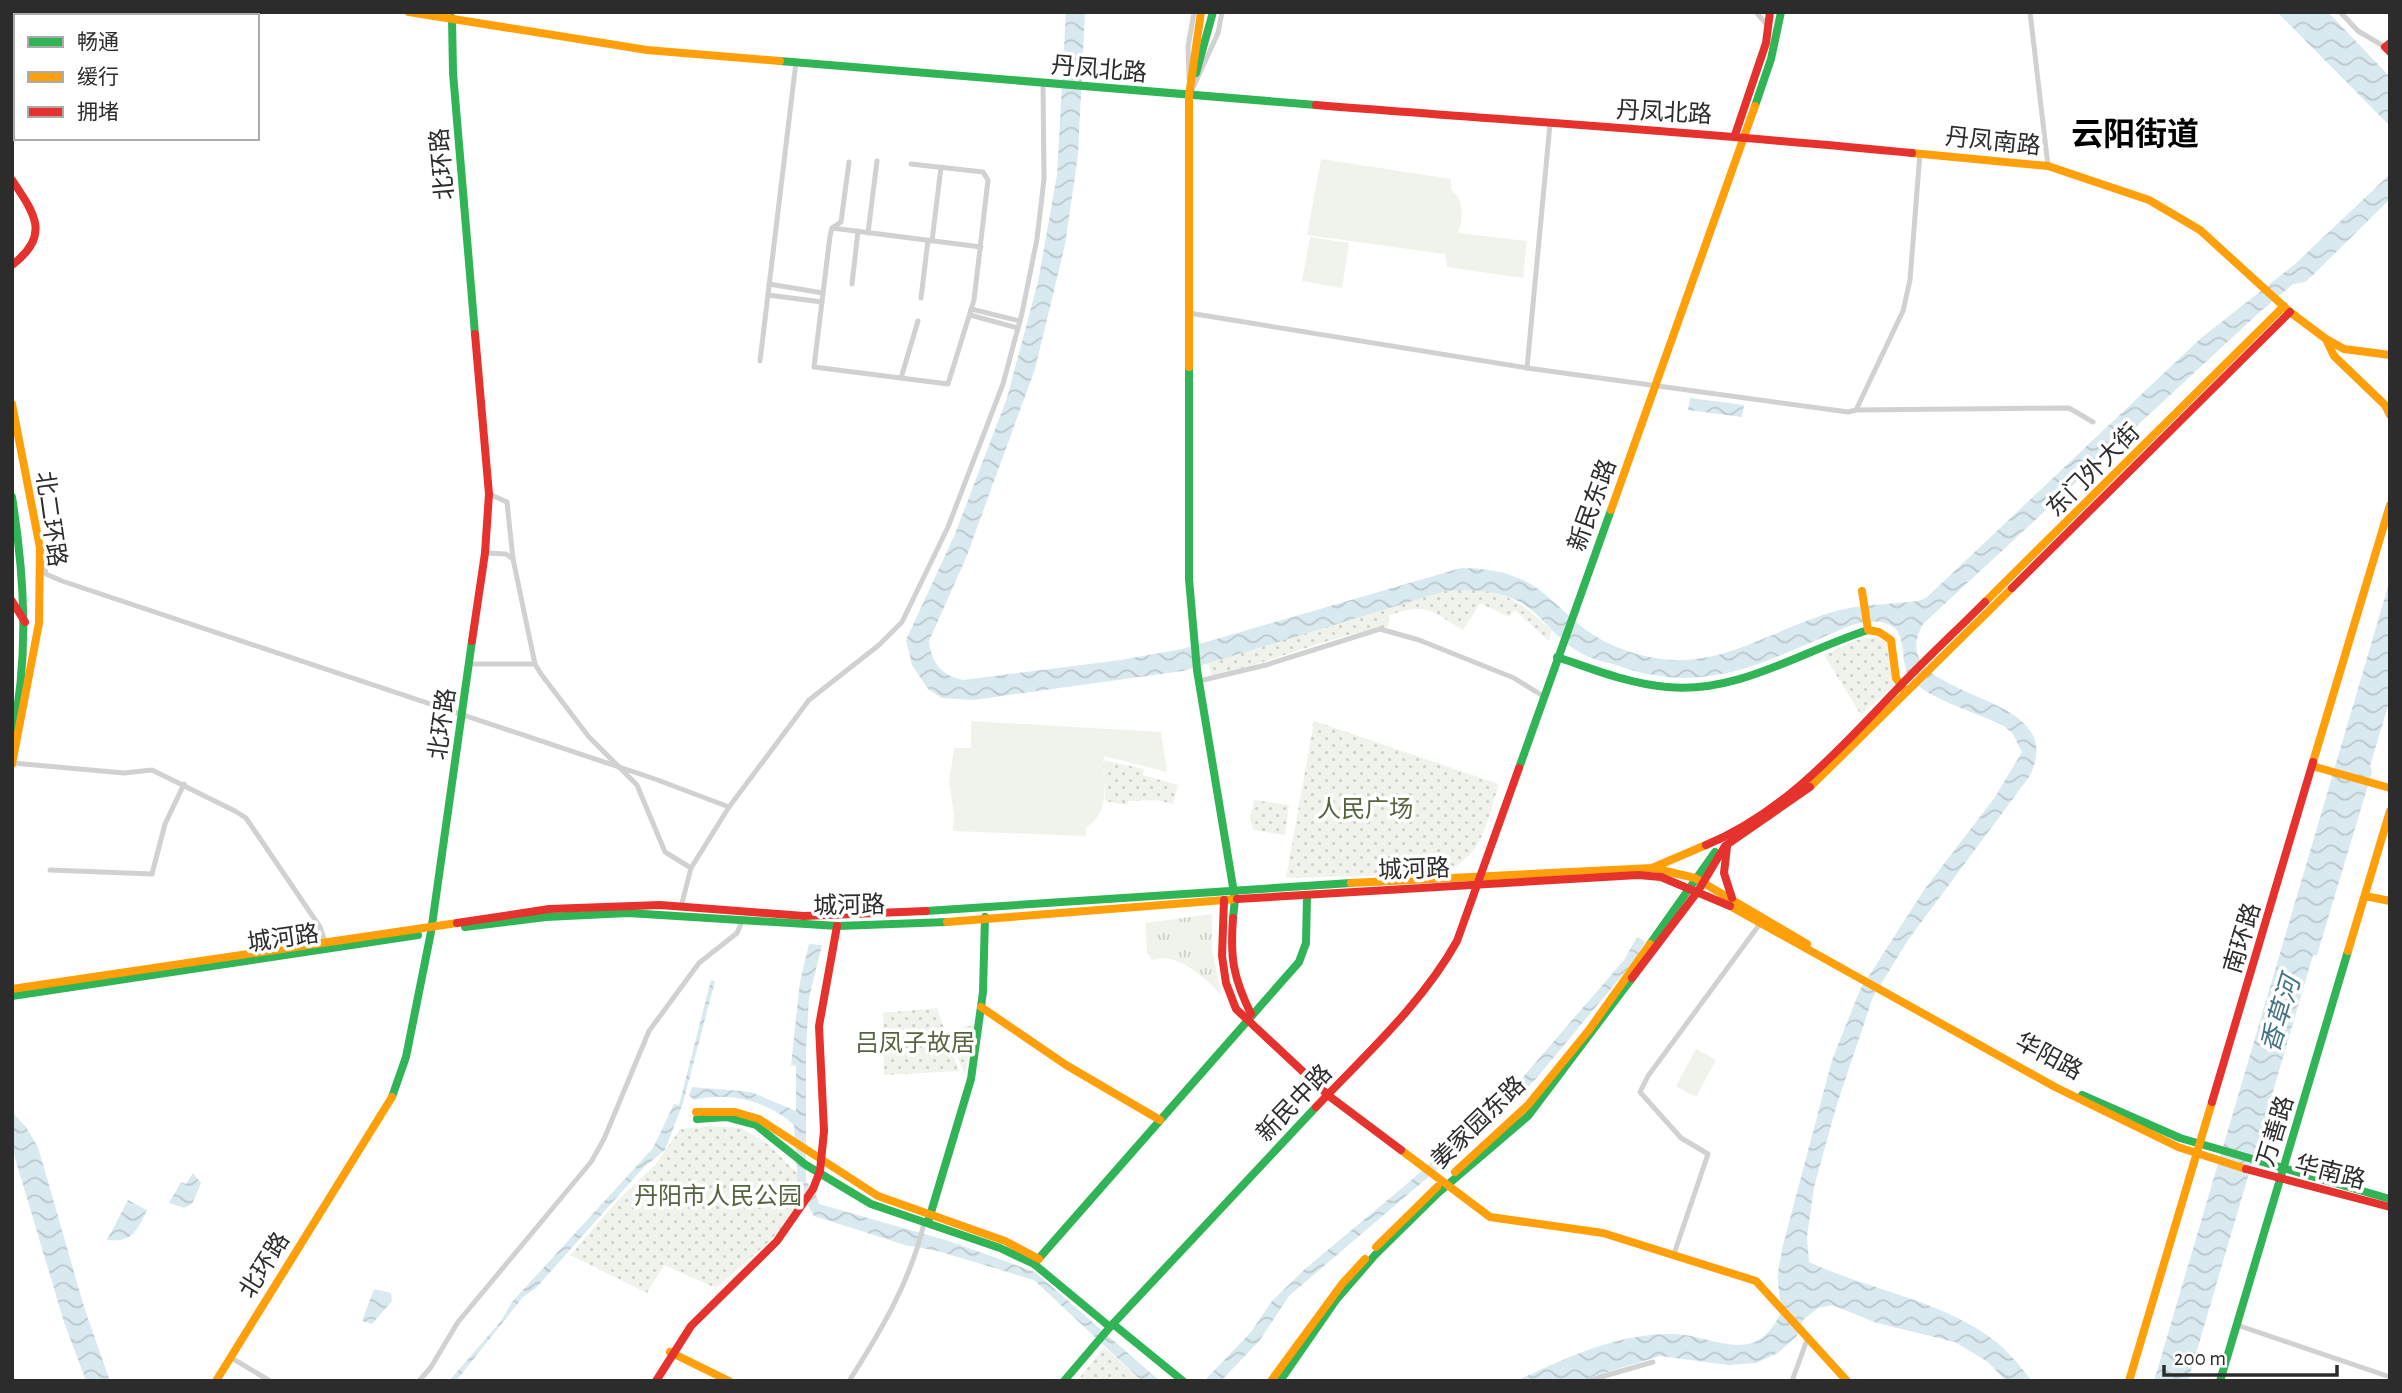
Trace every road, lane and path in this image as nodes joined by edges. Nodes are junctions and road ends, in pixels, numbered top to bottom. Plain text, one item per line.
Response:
1 (409, 12) edge
2 (443, 12) edge
3 (1194, 12) edge
4 (1201, 12) edge
5 (1213, 12) edge
6 (1222, 12) edge
7 (1756, 12) edge
8 (1763, 12) edge
9 (1770, 12) edge
10 (1781, 12) edge
11 (2030, 12) edge
12 (2340, 12) edge
13 (452, 18) junction
14 (1768, 26) junction
15 (2388, 47) edge
16 (796, 62) junction
17 (1043, 84) junction
18 (1189, 96) junction
19 (1550, 124) junction
20 (1735, 135) junction
21 (1745, 136) junction
22 (1920, 153) junction
23 (877, 161) dead end
24 (849, 162) dead end
25 (911, 164) dead end
26 (2048, 166) junction
27 (941, 167) junction
28 (12, 180) edge
29 (832, 228) junction
30 (859, 231) junction
31 (868, 233) junction
32 (930, 240) junction
33 (981, 247) junction
34 (12, 264) edge
35 (769, 284) junction
36 (852, 284) dead end
37 (823, 293) junction
38 (768, 295) junction
39 (921, 299) dead end
40 (822, 302) junction
41 (2284, 306) junction
42 (971, 312) junction
43 (1189, 313) junction
44 (918, 321) dead end
45 (1019, 324) junction
46 (2326, 339) junction
47 (2390, 355) edge
48 (760, 361) dead end
49 (1527, 369) junction
50 (901, 378) junction
51 (1656, 386) junction
52 (12, 404) edge
53 (1856, 410) junction
54 (2390, 415) edge
55 (2092, 422) dead end
56 (489, 494) junction
57 (12, 497) edge
58 (2390, 505) edge
59 (40, 548) junction
60 (485, 553) junction
61 (513, 559) junction
62 (1862, 591) dead end
63 (12, 601) edge
64 (25, 622) junction
65 (1868, 629) junction
66 (1559, 653) junction
67 (470, 664) junction
68 (535, 664) junction
69 (1199, 681) junction
70 (1906, 686) junction
71 (1543, 696) junction
72 (463, 715) junction
73 (12, 739) edge
74 (12, 763) edge
75 (2312, 766) junction
76 (624, 770) junction
77 (184, 784) junction
78 (2390, 788) edge
79 (729, 807) junction
80 (2390, 811) edge
81 (1728, 840) junction
82 (1652, 867) junction
83 (691, 868) junction
84 (50, 870) dead end
85 (1480, 876) junction
86 (1699, 880) junction
87 (1475, 887) junction
88 (1689, 887) junction
89 (1698, 891) junction
90 (1234, 895) junction
91 (1307, 895) junction
92 (2365, 896) junction
93 (1224, 900) junction
94 (1734, 901) junction
95 (2390, 901) edge
96 (681, 910) junction
97 (985, 917) junction
98 (743, 919) junction
99 (1762, 921) junction
100 (837, 926) junction
101 (431, 930) junction
102 (327, 947) junction
103 (12, 989) edge
104 (1885, 992) junction
105 (12, 996) edge
106 (981, 1007) junction
107 (1248, 1017) junction
108 (1329, 1096) junction
109 (1160, 1120) junction
110 (2201, 1142) junction
111 (2197, 1155) junction
112 (821, 1161) junction
113 (2283, 1169) junction
114 (818, 1173) junction
115 (2280, 1179) junction
116 (1441, 1182) junction
117 (2390, 1199) edge
118 (2390, 1207) edge
119 (926, 1223) junction
120 (1674, 1254) junction
121 (1036, 1262) junction
122 (2237, 1325) junction
123 (1110, 1327) junction
124 (1807, 1340) junction
125 (670, 1352) junction
126 (230, 1357) junction
127 (1653, 1362) dead end
128 (2390, 1377) edge
129 (216, 1381) edge
130 (270, 1381) edge
131 (419, 1381) edge
132 (656, 1381) edge
133 (729, 1381) edge
134 (849, 1381) edge
135 (1064, 1381) edge
136 (1183, 1381) edge
137 (1271, 1381) edge
138 (1280, 1381) edge
139 (1587, 1381) edge
140 (1792, 1381) edge
141 (1847, 1381) edge
142 (2129, 1381) edge
143 (2220, 1381) edge

1 - 13 main road, 丹凤北路
2 - 13 main road
3 - 18 street
4 - 18 main road
5 - 18 main road
6 - 18 street
7 - 14 street
8 - 14 main road
9 - 14 main road
10 - 21 main road, 新民东路
11 - 26 street
12 - 15 street
13 - 16 main road, 丹凤北路
13 - 56 main road, 北环路
14 - 20 main road
16 - 17 main road, 丹凤北路
16 - 35 street
17 - 18 main road, 丹凤北路
17 - 45 street
18 - 19 main road, 丹凤北路
18 - 43 main road
19 - 20 main road, 丹凤北路
19 - 49 street
20 - 21 main road, 丹凤北路
21 - 22 main road, 丹凤南路
21 - 51 main road, 新民东路
22 - 26 main road, 丹凤南路
22 - 53 street
23 - 31 street
24 - 29 street
25 - 27 street
26 - 41 main road, 丹凤南路
27 - 32 street
27 - 33 street
28 - 34 main road
29 - 30 street
29 - 37 street
30 - 31 street
30 - 36 street
31 - 32 street
32 - 33 street
32 - 39 street
33 - 42 street
35 - 37 street
35 - 38 street
37 - 40 street
38 - 40 street
38 - 48 street
40 - 50 street
41 - 46 main road, 丹凤南路
41 - 70 main road, 东门外大街
42 - 45 street
42 - 50 street
43 - 49 street
43 - 69 main road
44 - 50 street
45 - 79 street
46 - 47 main road, 丹凤南路
46 - 54 main road
49 - 51 street
51 - 53 street
51 - 66 main road, 新民东路
52 - 59 main road, 北二环路
53 - 55 street
56 - 60 main road, 北环路
56 - 61 street
57 - 64 main road, 北二环路
58 - 75 main road, 南环路
59 - 72 street
59 - 74 main road, 北二环路
60 - 61 street
60 - 67 main road, 北环路
61 - 68 street
62 - 65 main road
63 - 64 main road
64 - 73 main road, 北二环路
65 - 66 main road
65 - 70 main road
66 - 71 main road, 新民东路
67 - 68 street
67 - 72 main road, 北环路
68 - 76 street
69 - 71 street
69 - 90 main road
70 - 81 main road
71 - 85 main road, 新民东路
72 - 76 street
72 - 101 main road, 北环路
74 - 77 street
75 - 78 main road
75 - 110 main road, 南环路
76 - 79 street
76 - 83 street
77 - 84 street
77 - 102 street
79 - 83 street
80 - 92 main road, 万善路
81 - 82 main road, 城河路
81 - 86 main road
81 - 94 main road
82 - 85 main road, 城河路
82 - 86 main road, 城河路
83 - 96 street
85 - 87 main road, 新民东路
85 - 90 main road, 城河路
86 - 88 main road, 姜家园东路
86 - 89 main road, 姜家园东路
86 - 94 main road
87 - 88 main road, 城河路
87 - 91 main road, 城河路
87 - 108 main road, 新民中路
88 - 89 main road
88 - 116 main road, 姜家园东路
89 - 99 main road
89 - 116 main road, 姜家园东路
90 - 91 main road, 城河路
90 - 93 main road, 城河路
90 - 96 main road, 城河路
90 - 107 main road
91 - 107 main road
92 - 95 main road
92 - 113 main road, 万善路
93 - 97 main road, 城河路
93 - 107 main road
94 - 99 main road
96 - 98 main road, 城河路
96 - 101 main road, 城河路
97 - 100 main road, 城河路
97 - 106 main road
98 - 100 main road, 城河路
98 - 131 street
99 - 104 main road
99 - 120 street
100 - 112 main road
101 - 102 main road, 城河路
101 - 126 main road, 北环路
102 - 103 main road, 城河路
102 - 105 main road, 城河路
104 - 110 main road, 华阳路
104 - 111 main road
106 - 109 main road
106 - 119 main road
107 - 108 main road
107 - 109 main road
108 - 116 main road
108 - 123 main road, 新民中路
109 - 121 main road
110 - 111 main road, 南环路
110 - 113 main road, 华南路
111 - 115 main road, 华南路
111 - 142 main road, 南环路
112 - 114 main road
112 - 114 main road
112 - 119 main road
113 - 115 main road, 万善路
113 - 117 main road, 华南路
114 - 119 main road
114 - 125 main road
115 - 118 main road, 华南路
115 - 122 main road, 万善路
116 - 120 main road
116 - 137 main road, 姜家园东路
116 - 138 main road, 姜家园东路
119 - 121 main road
119 - 134 street
120 - 124 main road
121 - 123 main road
122 - 128 street
122 - 143 main road, 万善路
123 - 135 main road, 新民中路
123 - 136 main road
124 - 140 street
124 - 141 main road
125 - 132 main road
125 - 133 main road
126 - 129 main road, 北环路
126 - 130 street
127 - 139 street

